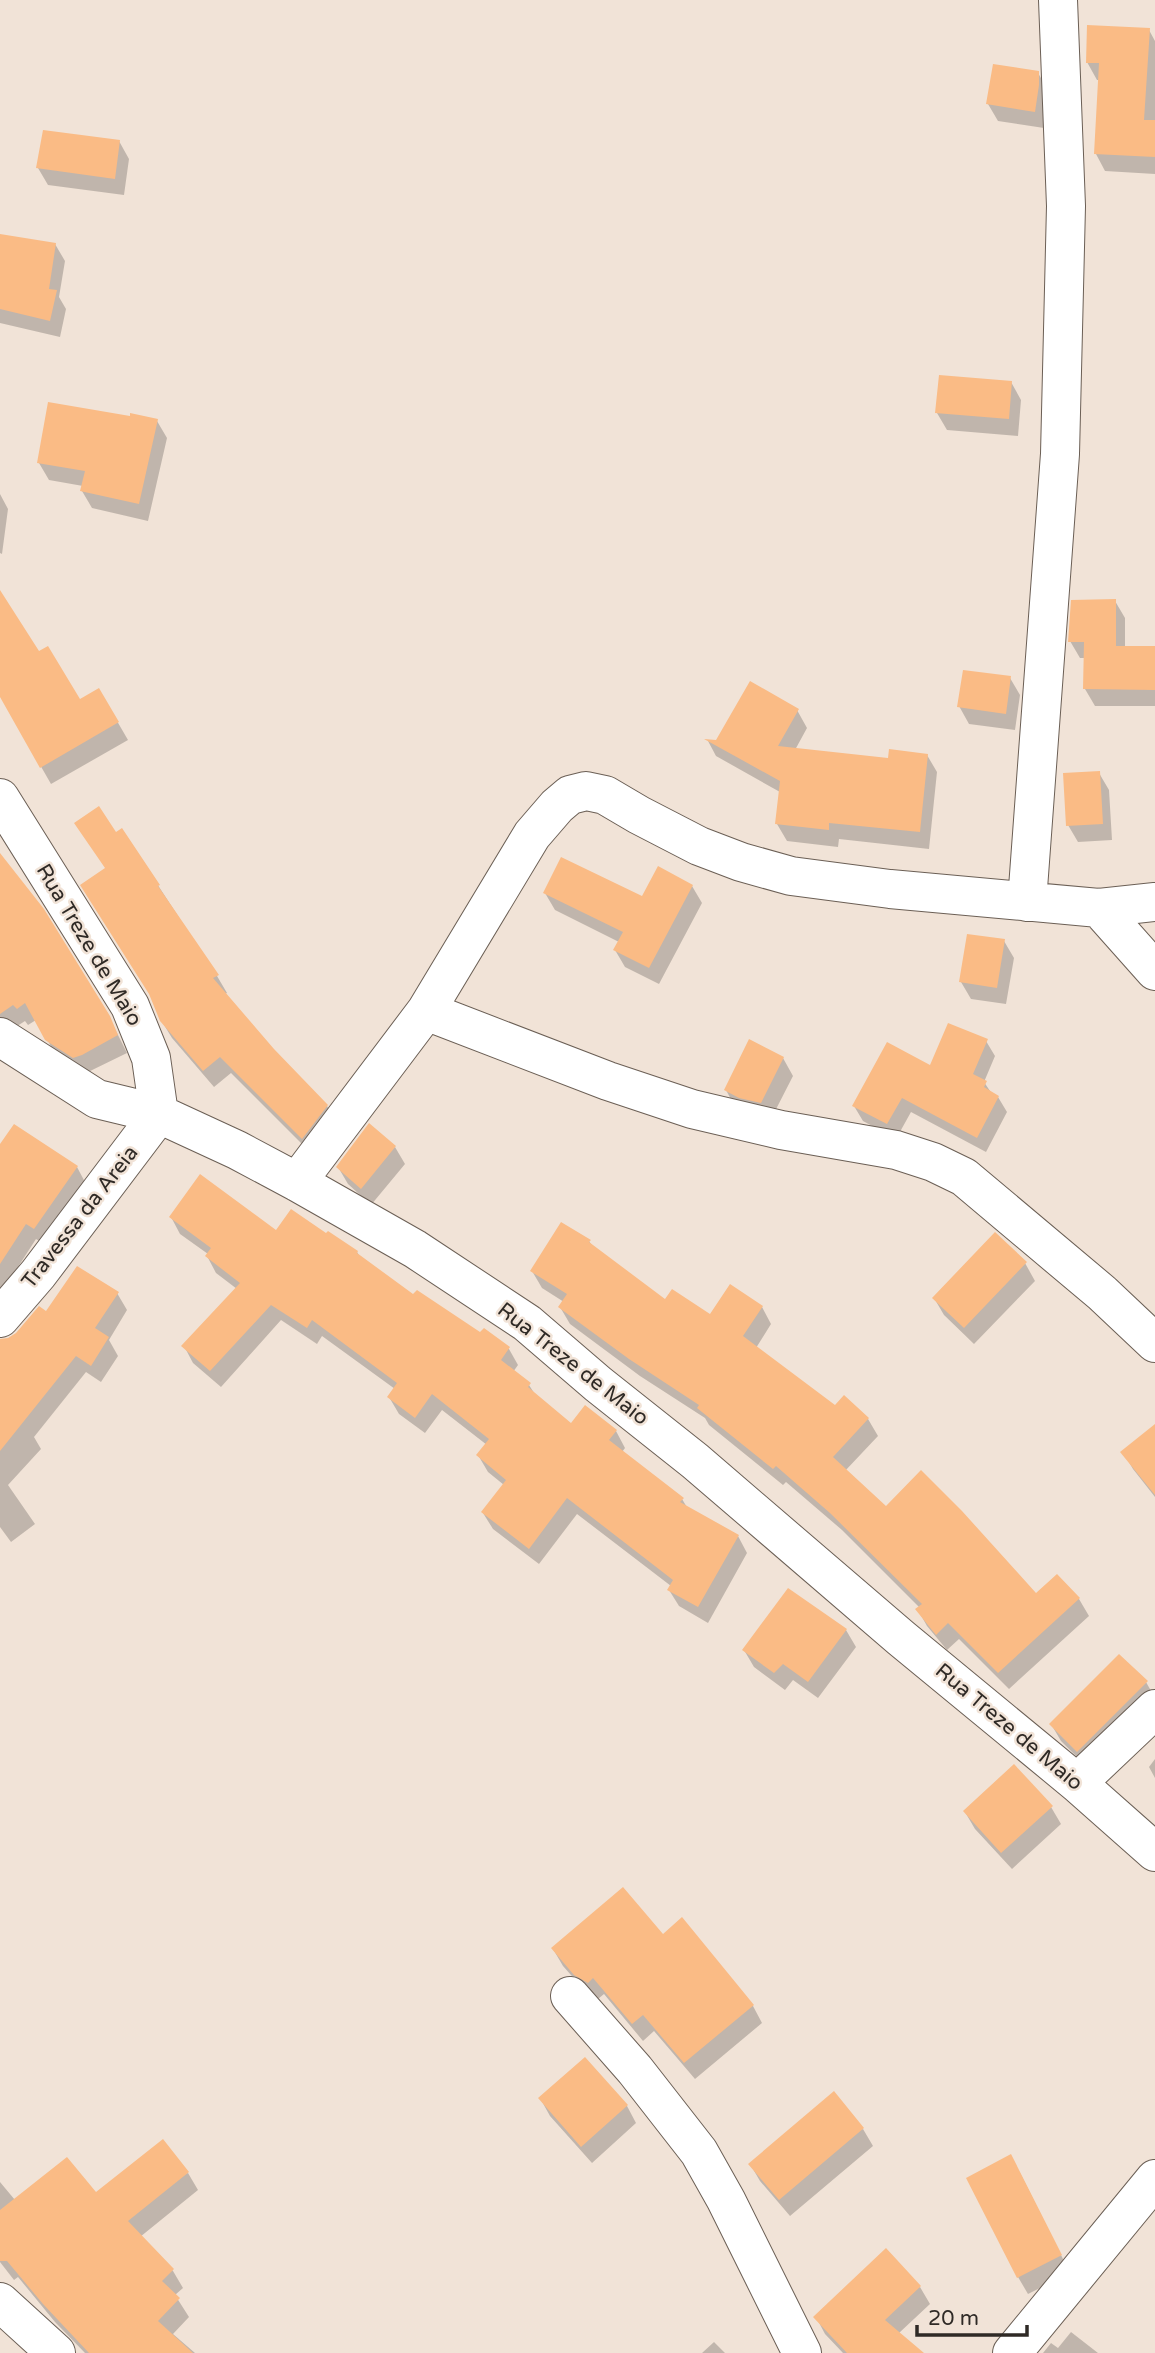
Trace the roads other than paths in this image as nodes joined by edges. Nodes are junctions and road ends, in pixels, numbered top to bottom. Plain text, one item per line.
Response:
1 (1058, 0) edge
2 (0, 798) edge
3 (1027, 902) junction
4 (1155, 902) edge
5 (1099, 908) junction
6 (1155, 971) edge
7 (426, 1011) junction
8 (0, 1037) edge
9 (159, 1114) junction
10 (297, 1182) junction
11 (0, 1318) edge
12 (1155, 1343) edge
13 (1155, 1709) edge
14 (1077, 1783) junction
15 (1155, 1852) edge
16 (570, 1996) dead end
17 (1155, 2179) edge
18 (0, 2302) edge
19 (56, 2353) edge
20 (802, 2353) edge
21 (1012, 2353) edge

1 - 3 street
2 - 9 street, Rua Treze de Maio
3 - 5 street
3 - 7 street
4 - 5 street
5 - 6 street
7 - 10 street
7 - 12 street
8 - 9 street
9 - 10 street, Rua Treze de Maio
9 - 11 street, Travessa da Areia
10 - 14 street, Rua Treze de Maio
13 - 14 street
14 - 15 street, Rua Treze de Maio
16 - 20 street
17 - 21 street
18 - 19 street

